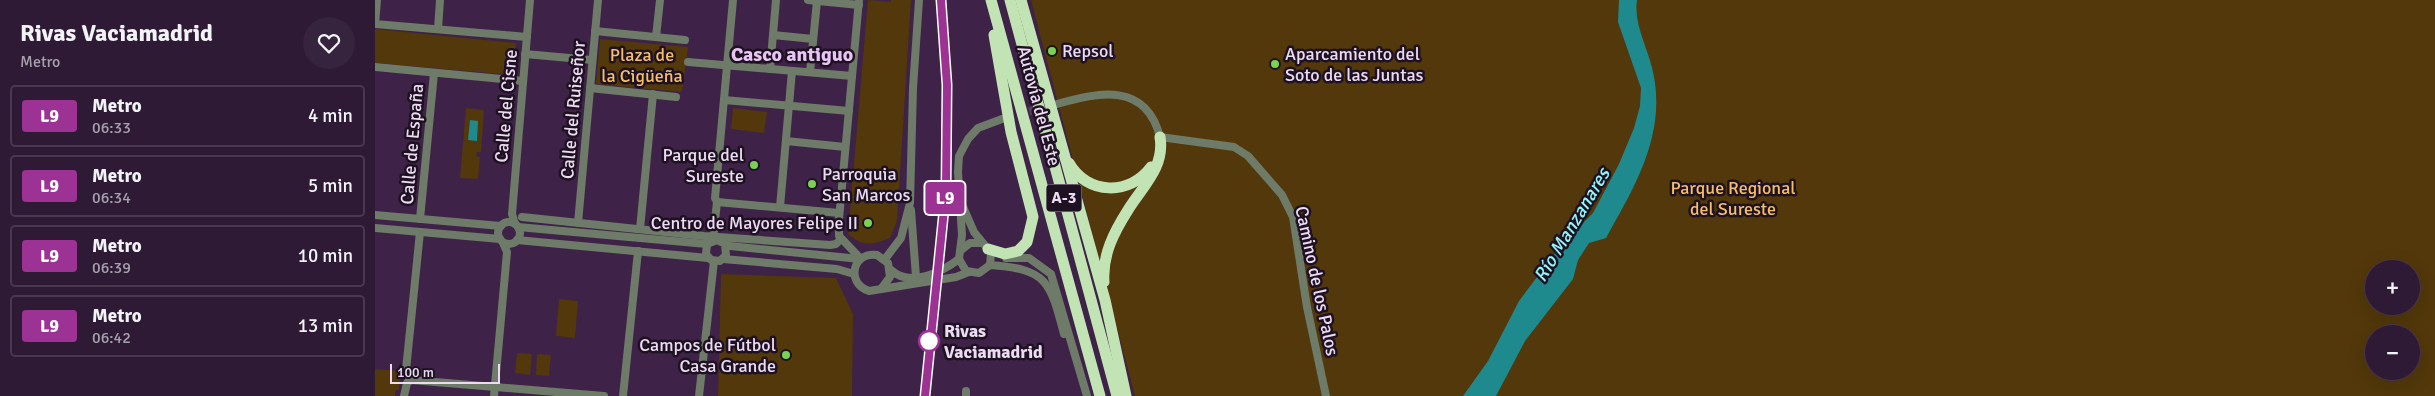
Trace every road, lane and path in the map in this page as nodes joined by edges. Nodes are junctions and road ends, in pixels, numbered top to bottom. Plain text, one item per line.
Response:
1 (377, 0) edge
2 (440, 0) edge
3 (530, 0) edge
4 (598, 0) edge
5 (660, 0) edge
6 (733, 0) edge
7 (776, 0) edge
8 (808, 0) edge
9 (919, 0) edge
10 (1010, 0) edge
11 (1021, 0) edge
12 (817, 1) edge
13 (859, 2) edge
14 (992, 3) edge
15 (375, 24) edge
16 (437, 29) junction
17 (595, 31) junction
18 (773, 35) junction
19 (527, 37) junction
20 (656, 37) junction
21 (813, 39) junction
22 (685, 40) dead end
23 (525, 54) junction
24 (592, 60) junction
25 (688, 62) dead end
26 (727, 66) junction
27 (375, 67) edge
28 (770, 69) junction
29 (792, 71) junction
30 (810, 72) junction
31 (434, 73) junction
32 (852, 76) junction
33 (523, 81) junction
34 (590, 88) junction
35 (653, 94) junction
36 (676, 97) dead end
37 (724, 100) junction
38 (1057, 104) tunnel mouth
39 (790, 106) junction
40 (849, 111) junction
41 (1002, 119) tunnel mouth
42 (1161, 137) junction
43 (786, 142) junction
44 (1061, 145) junction
45 (845, 147) junction
46 (717, 202) junction
47 (961, 202) junction
48 (910, 203) junction
49 (780, 207) junction
50 (839, 213) junction
51 (375, 215) edge
52 (522, 217) dead end
53 (420, 219) junction
54 (578, 223) junction
55 (510, 225) junction
56 (375, 228) edge
57 (640, 229) junction
58 (419, 232) junction
59 (841, 239) junction
60 (711, 240) junction
61 (502, 241) junction
62 (515, 242) junction
63 (725, 245) junction
64 (987, 249) junction
65 (961, 250) junction
66 (638, 251) junction
67 (507, 252) junction
68 (860, 258) junction
69 (723, 259) junction
70 (885, 259) junction
71 (959, 259) junction
72 (711, 260) junction
73 (989, 265) junction
74 (891, 270) junction
75 (969, 272) junction
76 (854, 274) junction
77 (916, 277) junction
78 (881, 289) junction
79 (1105, 300) junction
80 (411, 380) junction
81 (495, 386) junction
82 (584, 395) edge
83 (404, 396) edge
84 (494, 396) edge
85 (604, 396) edge
86 (623, 396) edge
87 (699, 396) edge
88 (1081, 396) edge
89 (1087, 396) edge
90 (1100, 396) edge
91 (1117, 396) edge
92 (1127, 396) edge
93 (1326, 396) edge

1 - 15 street
2 - 16 street
3 - 19 street, Calle del Cisne
4 - 17 street, Calle del Ruiseñor
5 - 20 street
6 - 26 street
7 - 18 street
8 - 12 street
9 - 48 street
10 - 91 highway, Autovía del Este / A-3
11 - 44 highway
12 - 13 street
12 - 21 street
13 - 32 street
14 - 64 highway
14 - 90 highway, Autovía del Este / A-3
15 - 16 street
16 - 19 street
17 - 20 street
17 - 24 street, Calle del Ruiseñor
18 - 21 street
18 - 28 street
19 - 23 street, Calle del Cisne
20 - 22 street
21 - 30 street
23 - 24 street
23 - 33 street, Calle del Cisne
24 - 34 street, Calle del Ruiseñor
25 - 26 street
26 - 28 street
26 - 37 street
27 - 31 street
28 - 29 street
29 - 30 street
29 - 39 street
30 - 32 street
31 - 33 street
31 - 53 street, Calle de España
32 - 40 street
33 - 55 street, Calle del Cisne
34 - 35 street
34 - 54 street, Calle del Ruiseñor
35 - 36 street
35 - 57 street
37 - 39 street
37 - 46 street
38 - 42 street
39 - 40 street
39 - 43 street
40 - 45 street
41 - 47 street
42 - 44 highway
42 - 79 highway
42 - 93 street, Camino de los Palos
43 - 45 street
43 - 49 street
44 - 79 highway
45 - 50 street
46 - 49 street
46 - 60 street
47 - 64 street
47 - 65 street
48 - 70 street
48 - 77 street
49 - 50 street
50 - 59 street
51 - 53 street
52 - 54 street
53 - 55 street
54 - 57 street
55 - 60 street
55 - 61 street
55 - 62 street
56 - 58 street
57 - 60 street
58 - 61 street
58 - 80 street
59 - 60 street
59 - 68 street
60 - 63 street
60 - 72 street
61 - 62 street
61 - 67 street
62 - 66 street
62 - 67 street
63 - 68 street
63 - 69 street
64 - 65 street
64 - 73 street
64 - 89 street
65 - 71 street
66 - 72 street
66 - 86 street
67 - 81 street
68 - 70 street
68 - 76 street
69 - 72 street
69 - 76 street
70 - 74 street
71 - 75 street
71 - 77 street
72 - 87 street
73 - 75 street
73 - 88 street
74 - 77 street
74 - 78 street
75 - 78 street
76 - 78 street
79 - 92 highway
80 - 81 street
80 - 83 street
81 - 82 street
81 - 84 street
82 - 85 street

